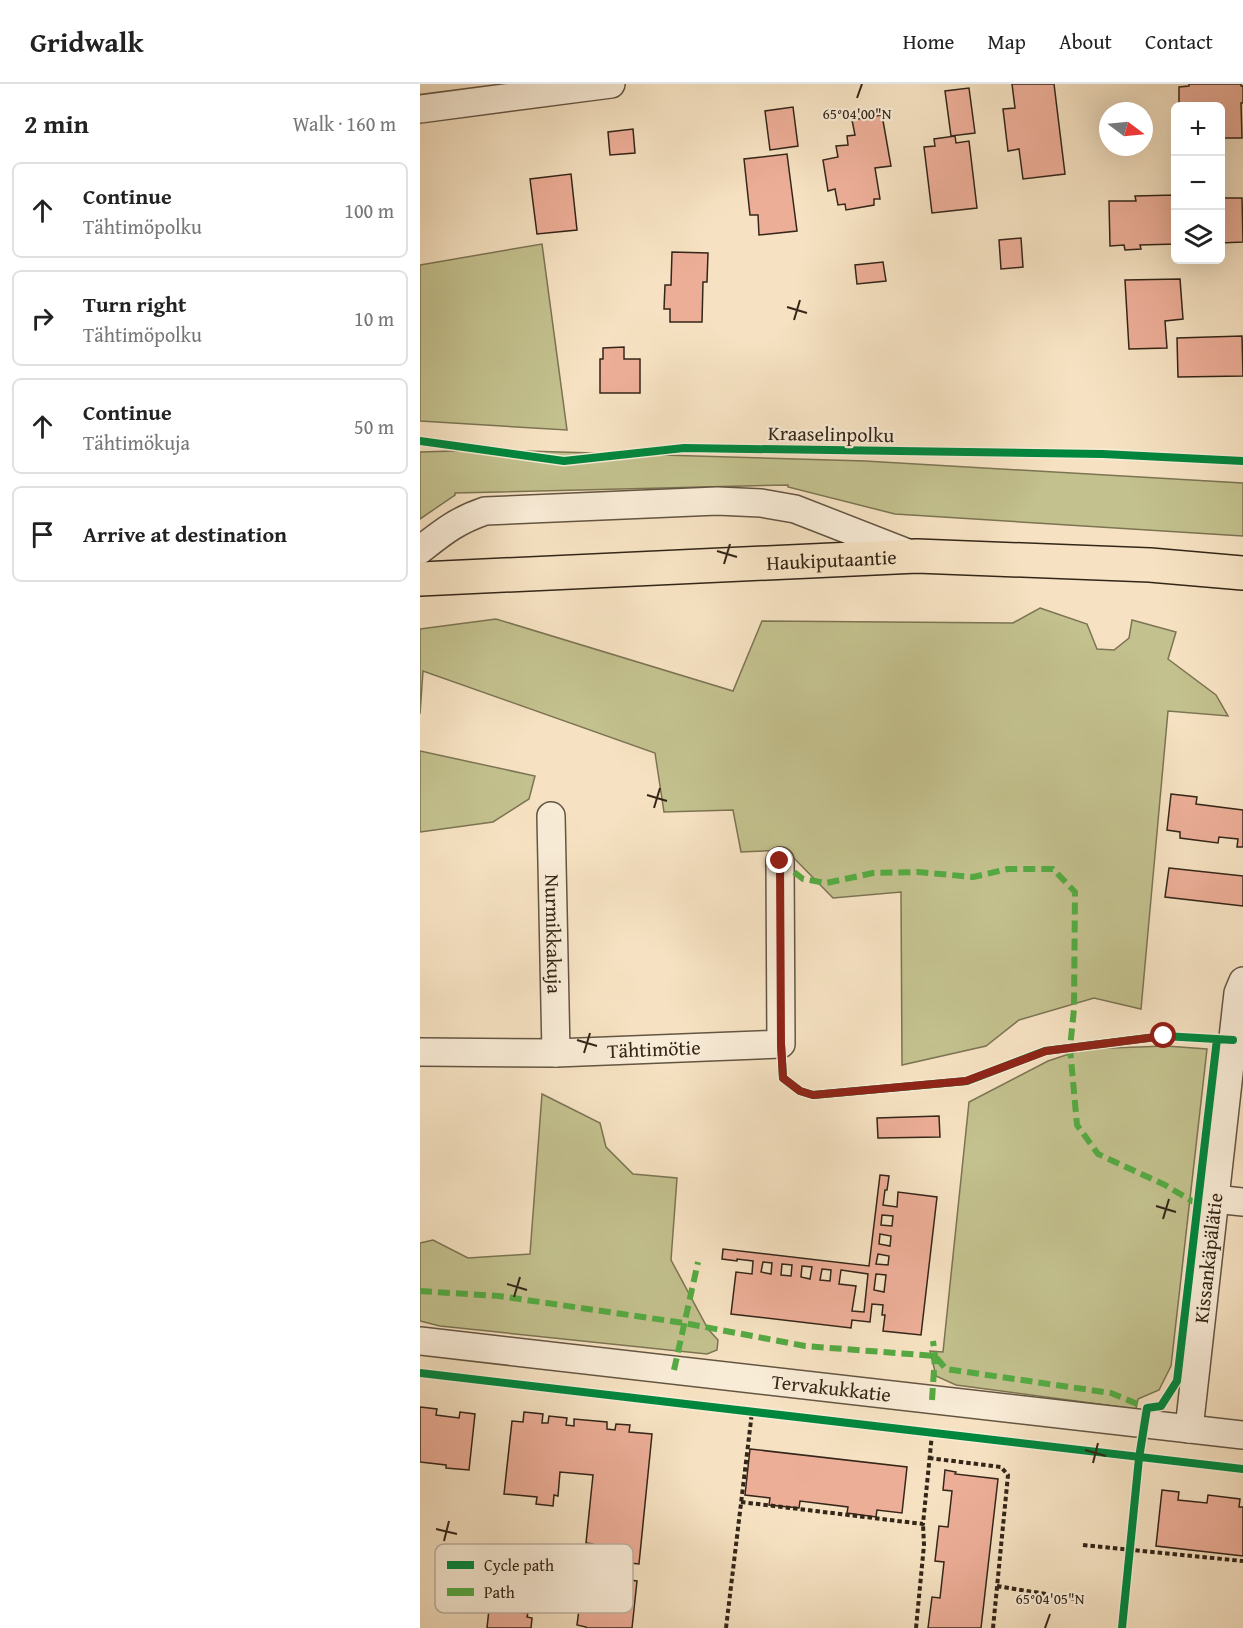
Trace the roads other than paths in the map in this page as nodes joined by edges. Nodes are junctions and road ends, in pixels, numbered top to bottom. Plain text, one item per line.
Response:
1 (611, 84) edge
2 (420, 109) edge
3 (420, 550) edge
4 (917, 556) junction
5 (1243, 573) edge
6 (420, 579) edge
7 (551, 816) dead end
8 (780, 861) dead end
9 (1243, 981) edge
10 (420, 1052) edge
11 (556, 1053) junction
12 (1237, 1072) edge
13 (1215, 1199) junction
14 (1243, 1202) edge
15 (420, 1341) edge
16 (1189, 1429) junction
17 (1243, 1435) edge

1 - 2 street
3 - 4 street
4 - 5 main road, Haukiputaantie
4 - 6 main road, Haukiputaantie
7 - 11 street, Nurmikkakuja
8 - 11 street, Tähtimötie
9 - 12 street, Kissankäpälätie
10 - 11 street, Tähtimötie
12 - 13 street, Kissankäpälätie
13 - 14 street
13 - 16 street, Kissankäpälätie
15 - 16 street, Tervakukkatie
16 - 17 street, Tervakukkatie

